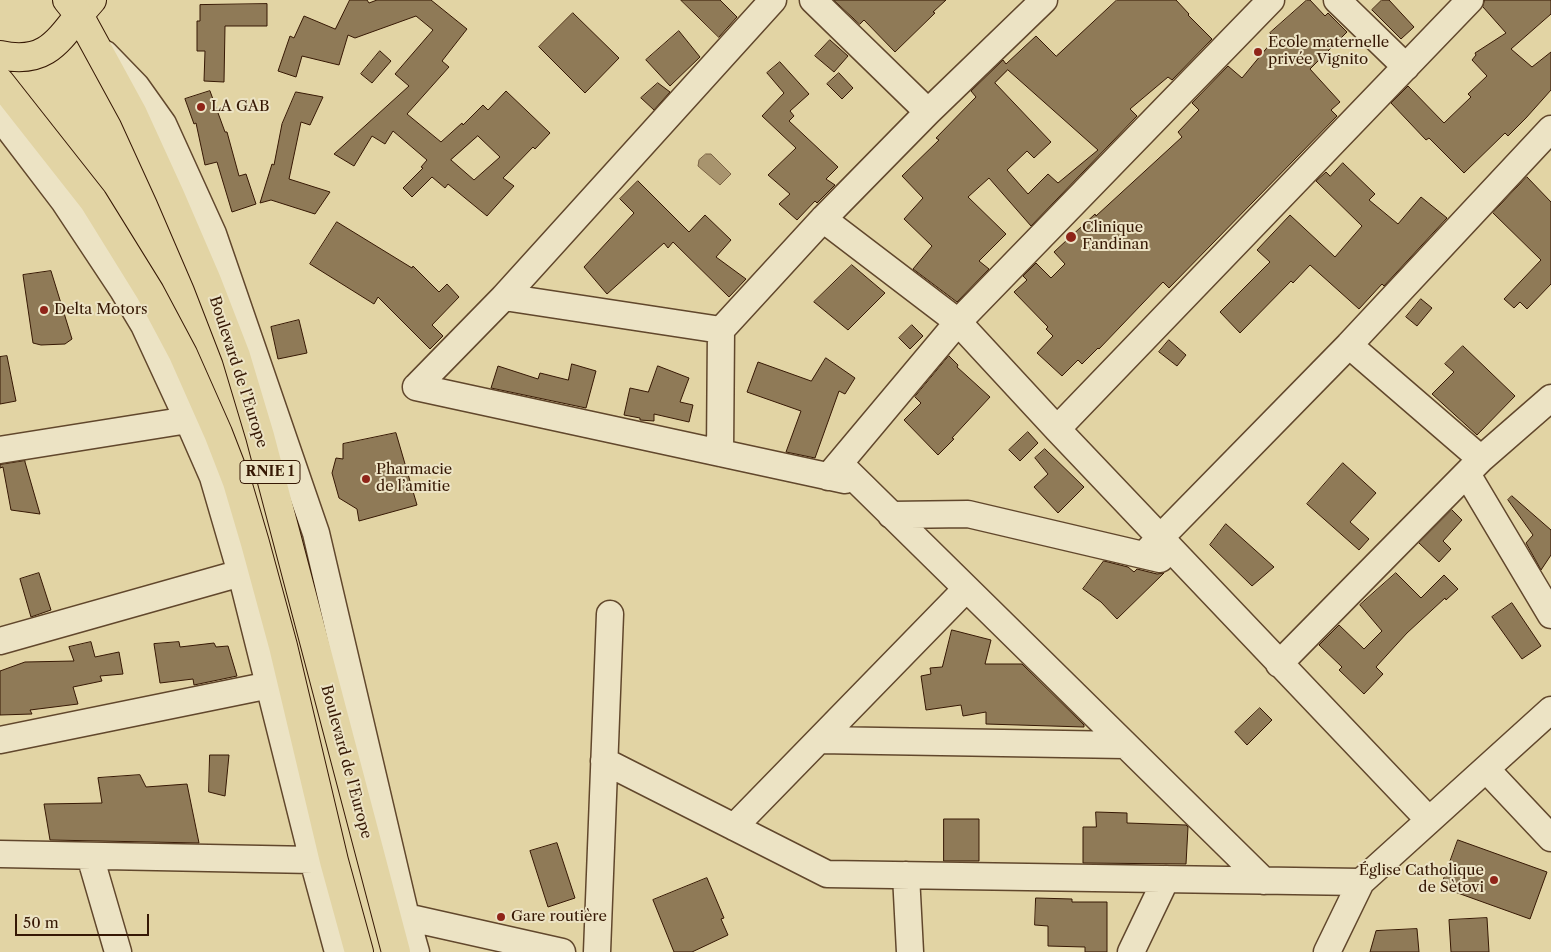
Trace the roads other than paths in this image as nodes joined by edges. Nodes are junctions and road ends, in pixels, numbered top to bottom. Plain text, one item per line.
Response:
1 (773, 0) edge
2 (812, 0) edge
3 (1044, 0) edge
4 (1271, 0) edge
5 (1337, 0) edge
6 (1470, 0) edge
7 (79, 5) edge
8 (0, 55) edge
9 (1406, 67) junction
10 (0, 82) edge
11 (928, 112) junction
12 (0, 117) edge
13 (1551, 129) edge
14 (823, 219) junction
15 (504, 297) junction
16 (958, 322) junction
17 (720, 330) junction
18 (1349, 345) junction
19 (1551, 398) edge
20 (188, 420) junction
21 (1057, 429) junction
22 (0, 450) edge
23 (720, 453) junction
24 (1474, 466) junction
25 (834, 470) junction
26 (891, 515) junction
27 (1152, 546) junction
28 (241, 573) junction
29 (966, 589) junction
30 (610, 614) dead end
31 (1551, 616) edge
32 (0, 641) edge
33 (1279, 664) junction
34 (270, 685) junction
35 (1551, 710) edge
36 (0, 740) edge
37 (819, 740) junction
38 (1125, 745) junction
39 (604, 761) junction
40 (1486, 769) junction
41 (1430, 820) junction
42 (734, 827) junction
43 (1551, 838) edge
44 (0, 854) edge
45 (90, 856) junction
46 (313, 860) junction
47 (906, 875) junction
48 (1166, 879) junction
49 (1264, 881) junction
50 (1361, 882) junction
51 (396, 916) junction
52 (118, 952) edge
53 (338, 952) edge
54 (359, 952) edge
55 (396, 952) edge
56 (416, 952) edge
57 (562, 952) edge
58 (597, 952) edge
59 (910, 952) edge
60 (1131, 952) edge
61 (1327, 952) edge

1 - 15 street
2 - 11 street
3 - 11 street
4 - 16 street
5 - 9 street
6 - 9 street
7 - 8 highway
7 - 51 highway, Boulevard de l’Europe / RNIE 1
9 - 21 street
10 - 54 highway, RNIE 1
11 - 14 street
12 - 20 street
13 - 18 street
14 - 16 street
14 - 17 street
15 - 17 street
15 - 23 street
16 - 21 street
16 - 25 street
17 - 23 street
18 - 24 street
18 - 27 street
19 - 24 street
20 - 22 street
20 - 28 street
21 - 27 street
23 - 25 street
24 - 31 street
24 - 33 street
25 - 26 street
26 - 27 street
26 - 29 street
27 - 33 street
28 - 32 street
28 - 34 street
29 - 37 street
29 - 38 street
30 - 39 street
33 - 41 street
34 - 36 street
34 - 46 street
35 - 40 street
37 - 38 street
37 - 42 street
38 - 49 street
39 - 42 street
39 - 58 street
40 - 41 street
40 - 43 street
41 - 50 street
42 - 47 street
44 - 45 street
45 - 46 street
45 - 52 street
46 - 53 street
47 - 48 street
47 - 59 street
48 - 49 street
48 - 60 street
49 - 50 street
50 - 61 street
51 - 55 highway, Boulevard de l’Europe / RNIE 1
51 - 56 street
51 - 57 street

